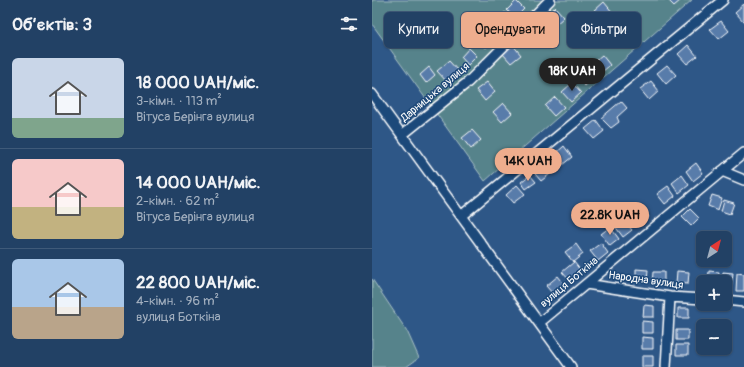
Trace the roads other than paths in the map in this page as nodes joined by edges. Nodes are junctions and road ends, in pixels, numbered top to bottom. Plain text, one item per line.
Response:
1 (550, 0) edge
2 (723, 0) edge
3 (372, 94) edge
4 (402, 135) junction
5 (744, 153) edge
6 (722, 171) junction
7 (744, 180) edge
8 (461, 216) junction
9 (586, 284) junction
10 (670, 297) junction
11 (696, 299) edge
12 (732, 301) edge
13 (744, 302) edge
14 (539, 323) junction
15 (571, 367) edge
16 (666, 367) edge

1 - 4 street, Дарницька вулиця
2 - 8 street
3 - 4 street
4 - 8 street
5 - 6 street, вулиця Боткіна
6 - 7 street
6 - 9 street, вулиця Боткіна
8 - 14 street
9 - 10 street, Народна вулиця
9 - 14 street, вулиця Боткіна
10 - 11 street, Народна вулиця
10 - 16 street
12 - 13 street
14 - 15 street

